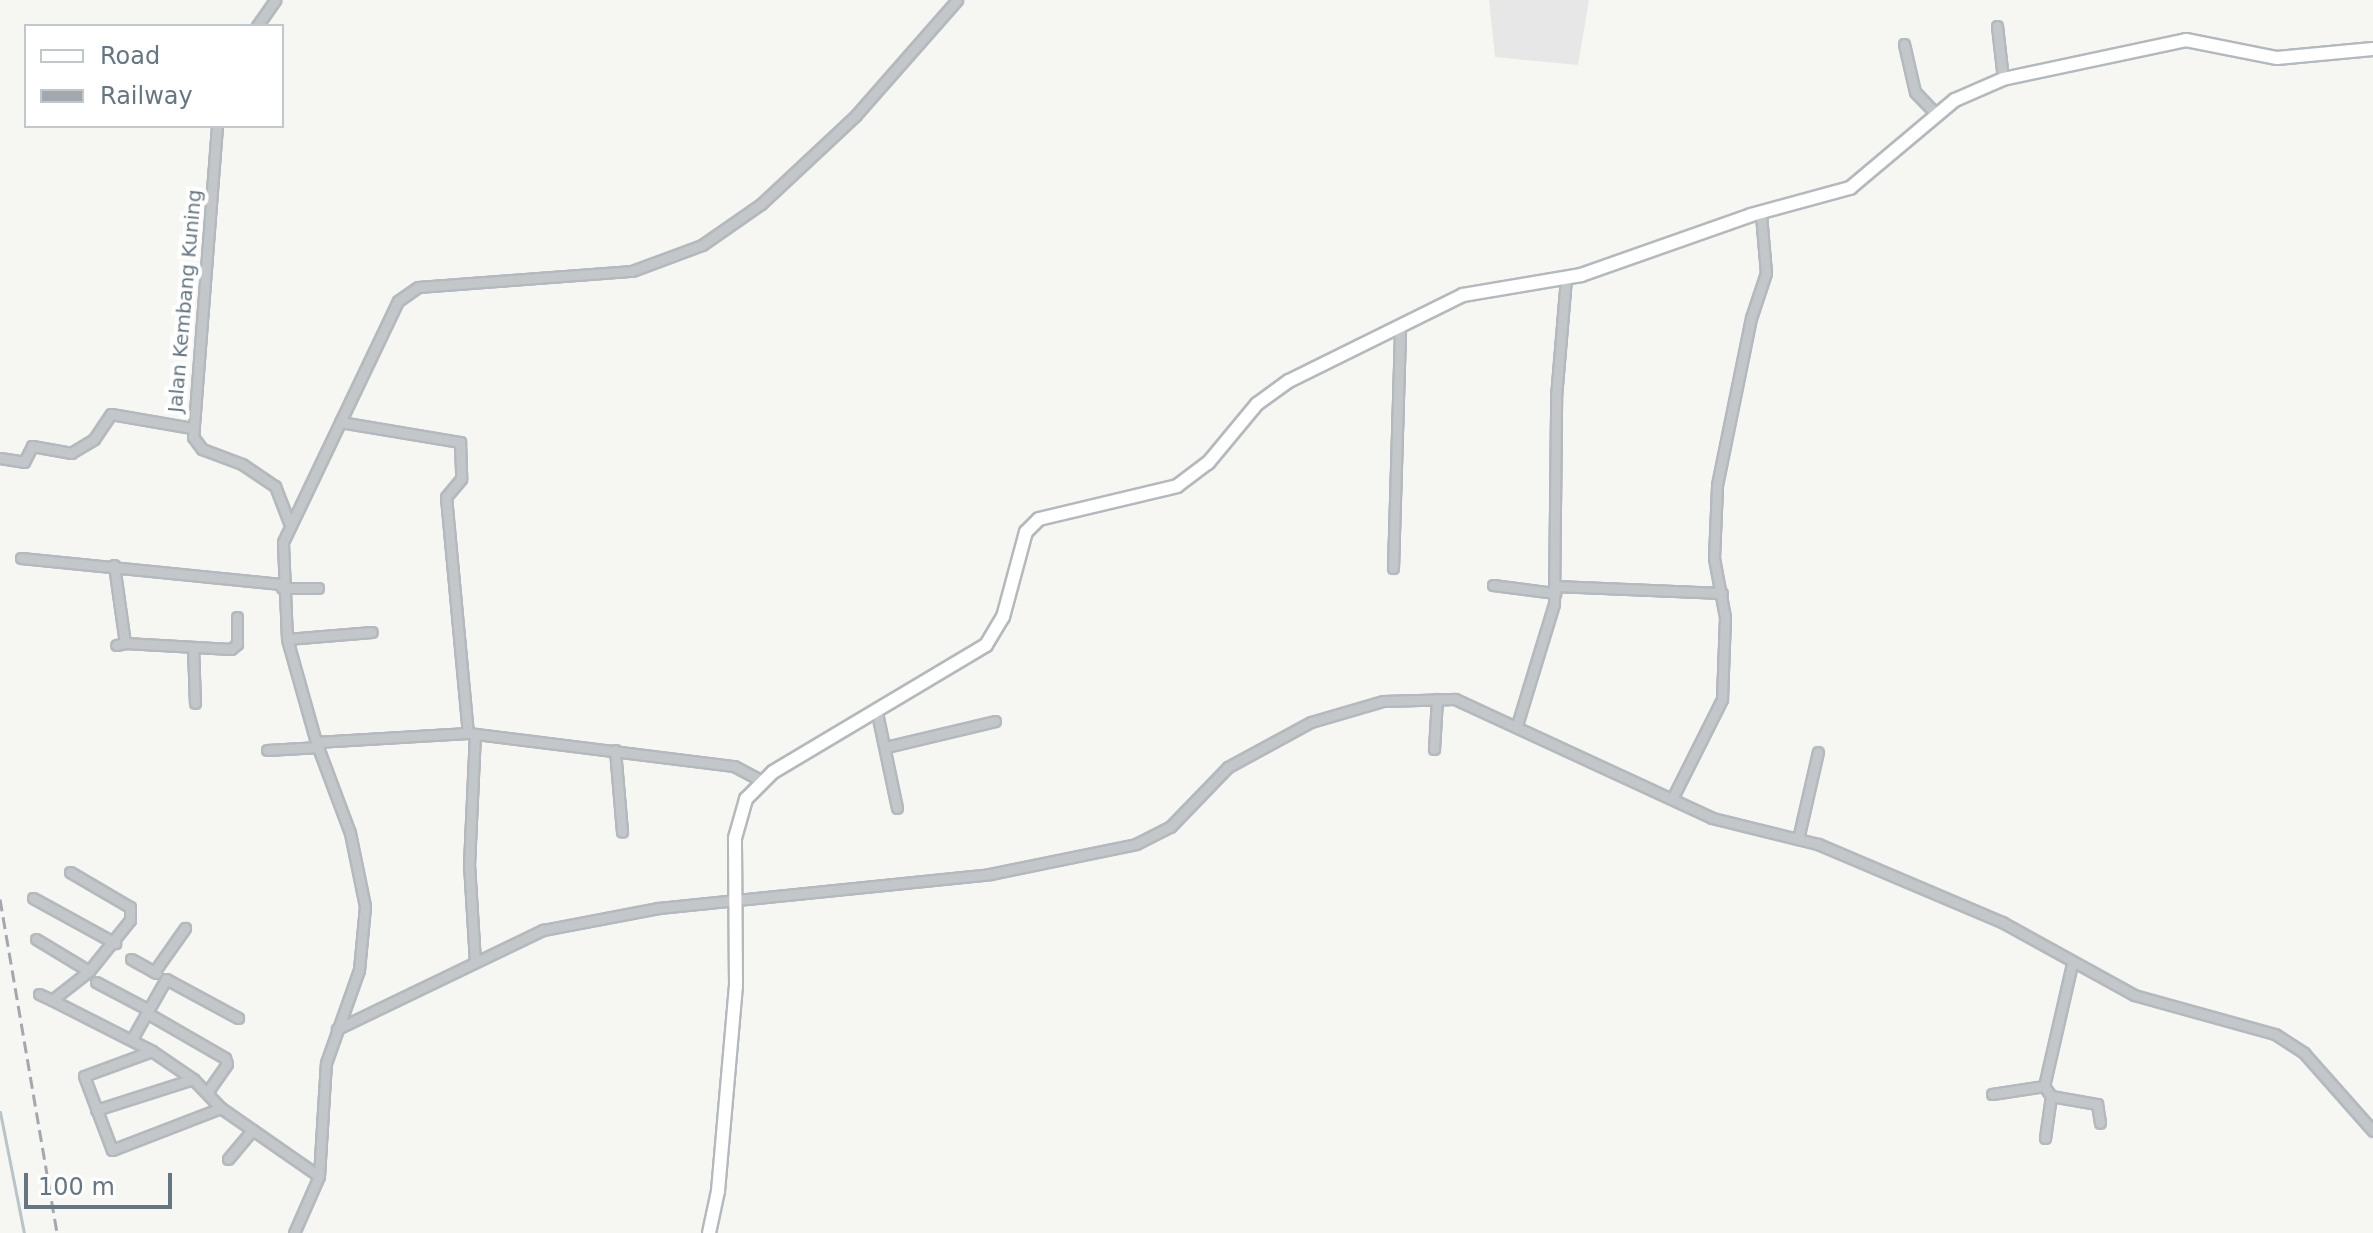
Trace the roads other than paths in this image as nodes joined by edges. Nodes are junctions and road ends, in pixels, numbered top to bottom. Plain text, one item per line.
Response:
1 (275, 0) edge
2 (957, 0) edge
3 (258, 24) edge
4 (1997, 26) dead end
5 (1904, 44) dead end
6 (2373, 49) edge
7 (2003, 79) junction
8 (1937, 115) junction
9 (217, 128) edge
10 (1761, 215) junction
11 (1566, 278) junction
12 (1400, 328) junction
13 (340, 422) junction
14 (192, 428) junction
15 (0, 458) edge
16 (289, 522) junction
17 (21, 558) dead end
18 (114, 565) junction
19 (1393, 568) dead end
20 (1493, 585) dead end
21 (282, 586) junction
22 (318, 588) dead end
23 (1555, 589) junction
24 (1722, 593) junction
25 (237, 617) dead end
26 (372, 632) dead end
27 (287, 639) junction
28 (193, 647) junction
29 (1437, 699) junction
30 (195, 703) dead end
31 (877, 713) junction
32 (995, 721) dead end
33 (1517, 725) junction
34 (472, 733) junction
35 (318, 744) junction
36 (886, 747) junction
37 (1434, 749) dead end
38 (267, 750) dead end
39 (615, 750) junction
40 (1818, 752) dead end
41 (762, 781) junction
42 (1673, 797) junction
43 (897, 808) dead end
44 (622, 832) dead end
45 (1798, 839) junction
46 (70, 872) dead end
47 (33, 898) dead end
48 (735, 900) junction
49 (185, 928) dead end
50 (36, 939) dead end
51 (115, 943) junction
52 (131, 959) dead end
53 (475, 962) junction
54 (2072, 964) junction
55 (89, 971) junction
56 (154, 972) junction
57 (166, 979) junction
58 (96, 982) dead end
59 (39, 994) dead end
60 (52, 1000) junction
61 (148, 1012) junction
62 (238, 1018) dead end
63 (337, 1029) junction
64 (132, 1039) junction
65 (152, 1051) junction
66 (193, 1079) junction
67 (2044, 1086) junction
68 (207, 1093) junction
69 (1992, 1094) dead end
70 (2051, 1096) junction
71 (221, 1108) junction
72 (96, 1110) junction
73 (2100, 1123) dead end
74 (252, 1130) junction
75 (2373, 1131) edge
76 (2045, 1138) dead end
77 (228, 1159) dead end
78 (319, 1176) junction
79 (294, 1233) edge
80 (709, 1233) edge

1 - 3 street
2 - 13 street
4 - 7 street
5 - 8 street
6 - 7 street
7 - 8 street
8 - 10 street
9 - 14 street, Jalan Kembang Kuning
10 - 11 street
10 - 24 street
11 - 12 street
11 - 23 street
12 - 19 street
12 - 31 street
13 - 16 street
13 - 34 street
14 - 15 street
14 - 16 street, Jalan Kembang Kuning
16 - 21 street
17 - 18 street
18 - 21 street
18 - 28 street
20 - 23 street
21 - 22 street
21 - 27 street
23 - 24 street
23 - 33 street
24 - 42 street
25 - 28 street
26 - 27 street
27 - 35 street
28 - 30 street
29 - 33 street
29 - 37 street
29 - 48 street
31 - 36 street
31 - 41 street
32 - 36 street
33 - 42 street
34 - 35 street
34 - 39 street
34 - 53 street
35 - 38 street
35 - 63 street
36 - 43 street
39 - 41 street
39 - 44 street
40 - 45 street
41 - 48 street
42 - 45 street
45 - 54 street
46 - 51 street
47 - 51 street
48 - 53 street
48 - 80 street
49 - 56 street
50 - 55 street
51 - 55 street
52 - 56 street
53 - 63 street
54 - 67 street
54 - 75 street
55 - 60 street
56 - 57 street
57 - 61 street
57 - 62 street
58 - 61 street
59 - 60 street
60 - 64 street
61 - 64 street
61 - 68 street
63 - 78 street
64 - 65 street
65 - 66 street
65 - 72 street
66 - 68 street
66 - 72 street
67 - 69 street
67 - 70 street
68 - 71 street
70 - 73 street
70 - 76 street
71 - 72 street
71 - 74 street
74 - 77 street
74 - 78 street
78 - 79 street

